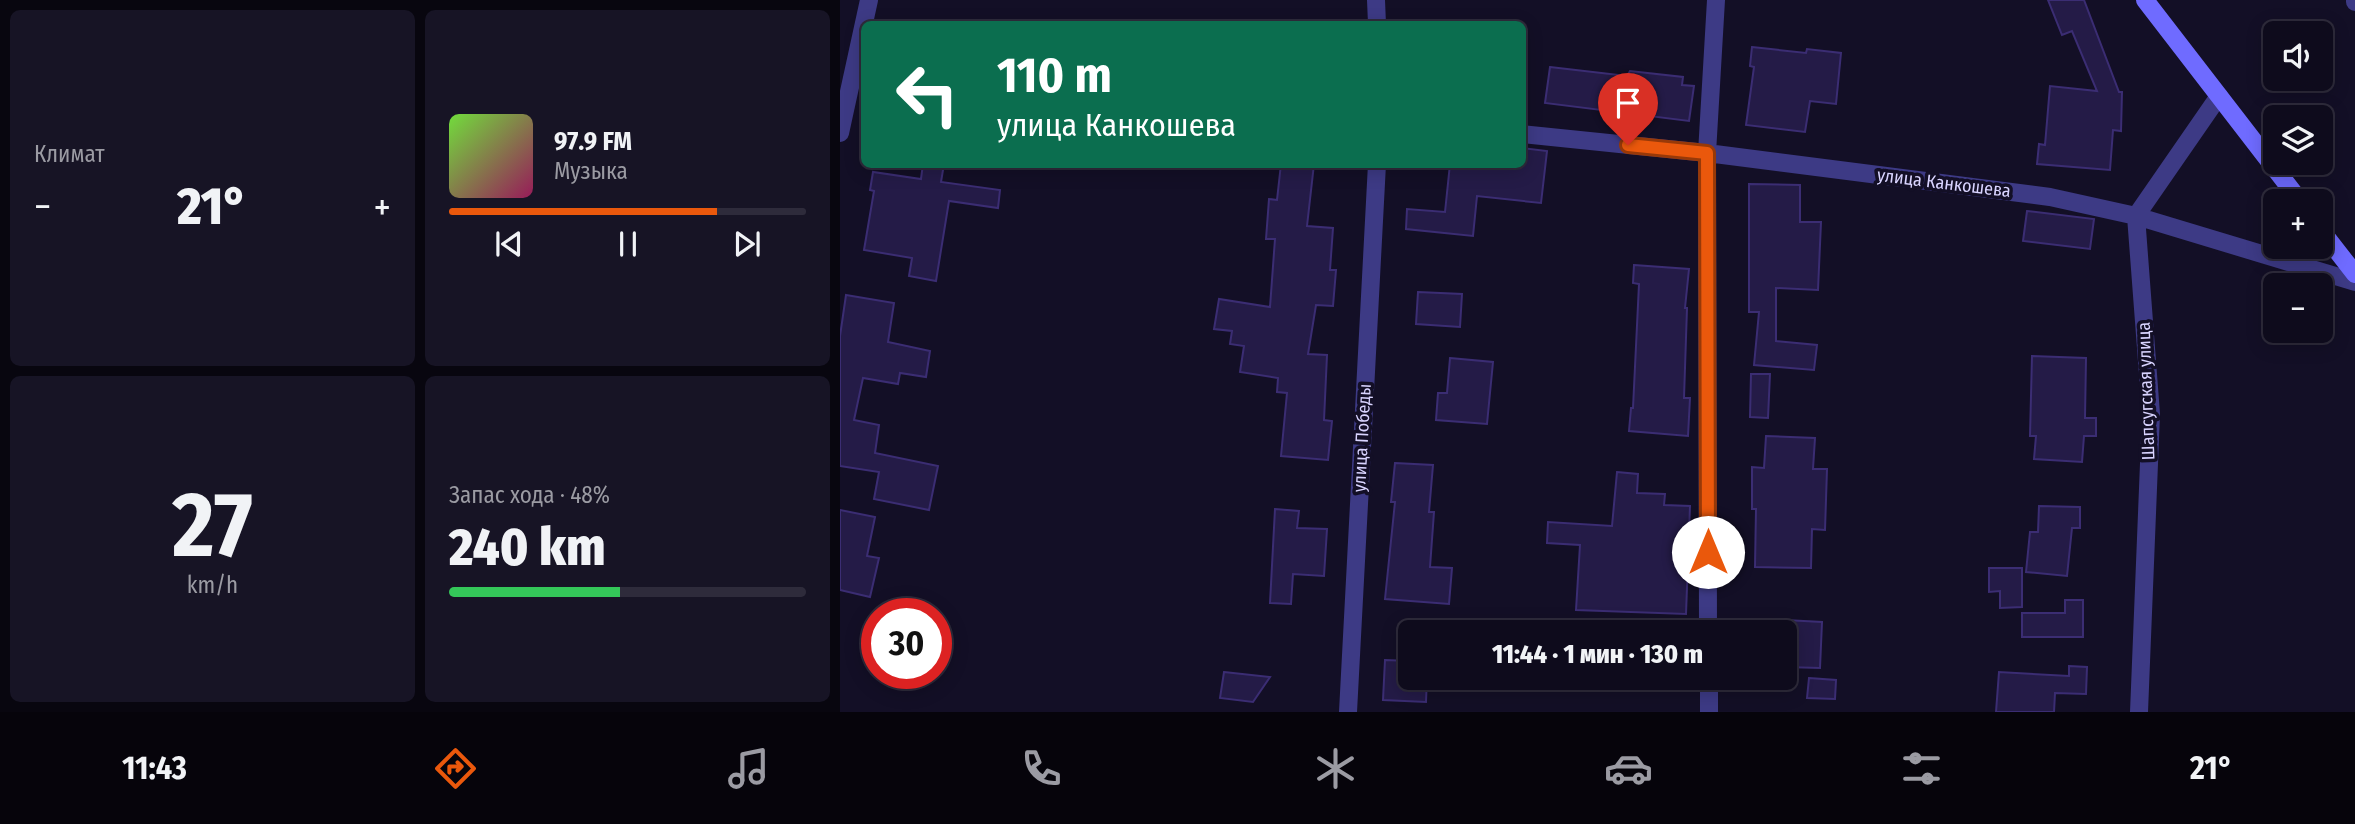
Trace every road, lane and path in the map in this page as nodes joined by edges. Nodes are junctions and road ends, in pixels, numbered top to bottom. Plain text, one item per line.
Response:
1 (869, 0) edge
2 (1376, 0) edge
3 (1716, 0) edge
4 (2145, 0) edge
5 (866, 21) edge
6 (1377, 21) edge
7 (840, 45) edge
8 (861, 50) edge
9 (2219, 96) junction
10 (840, 133) edge
11 (1526, 134) edge
12 (1707, 153) junction
13 (1377, 168) edge
14 (2291, 189) edge
15 (2136, 216) junction
16 (2333, 246) edge
17 (2355, 274) edge
18 (2355, 282) edge
19 (1708, 620) edge
20 (1709, 690) edge
21 (1348, 712) edge
22 (1709, 712) edge
23 (2139, 712) edge

1 - 5 street
2 - 6 street
3 - 12 street
4 - 9 street
7 - 8 street
8 - 10 street
9 - 14 street
9 - 15 street
11 - 12 street, улица Канкошева
12 - 15 street, улица Канкошева
12 - 19 street
13 - 21 street, улица Победы
15 - 18 street, улица Канкошева
15 - 23 street, Шапсугская улица
16 - 17 street
20 - 22 street

